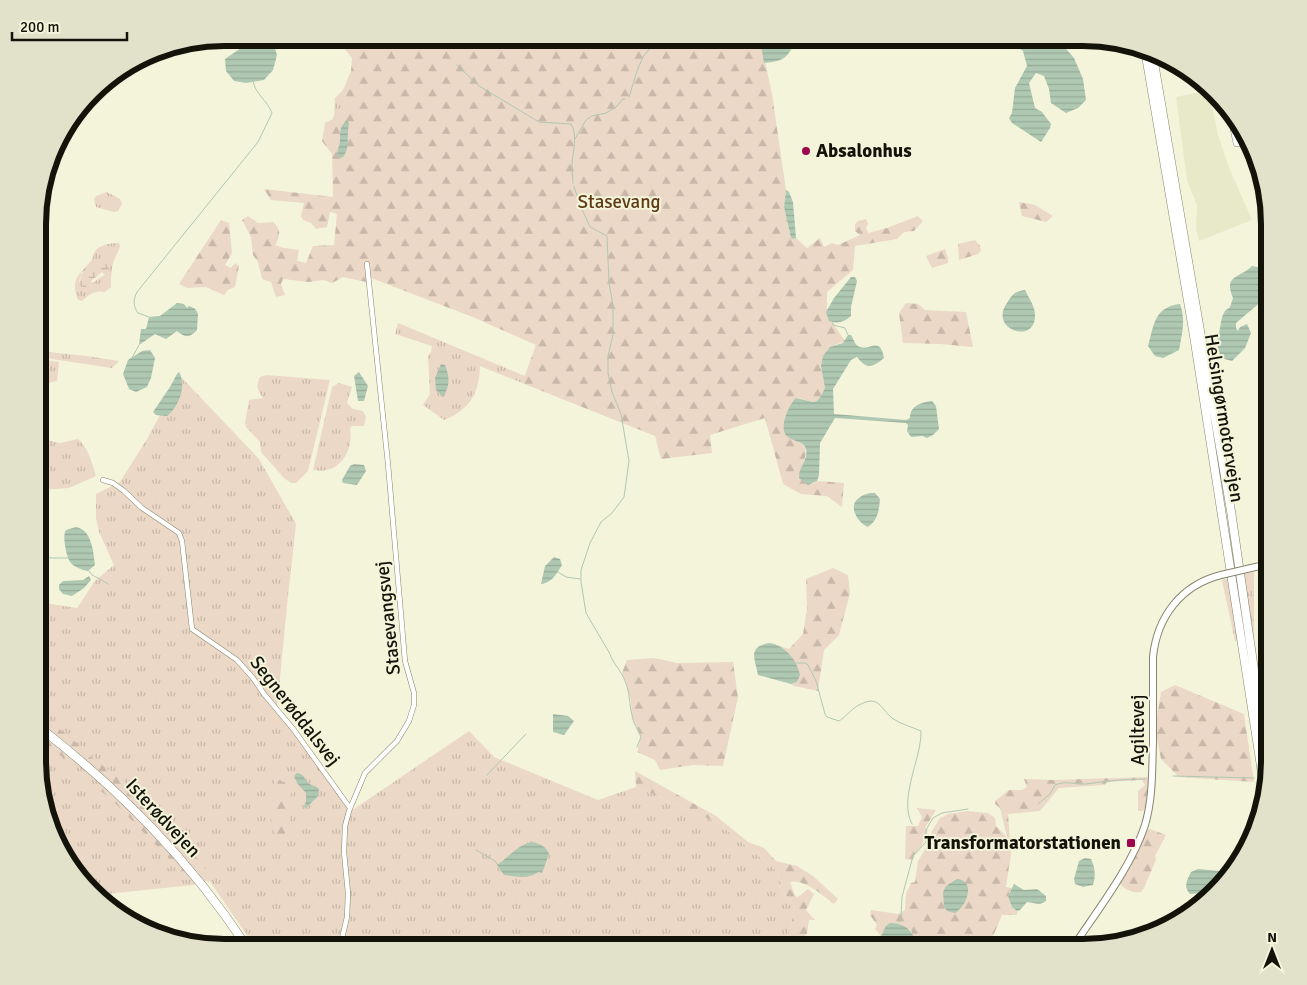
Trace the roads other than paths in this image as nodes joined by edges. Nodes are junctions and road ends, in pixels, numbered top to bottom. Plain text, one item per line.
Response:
1 (1146, 58) edge
2 (1154, 61) edge
3 (1234, 131) edge
4 (1241, 144) edge
5 (367, 264) dead end
6 (102, 480) dead end
7 (1260, 566) edge
8 (1260, 712) edge
9 (47, 733) edge
10 (1260, 766) edge
11 (350, 808) junction
12 (242, 939) edge
13 (342, 939) edge
14 (1080, 939) edge

1 - 10 highway, Helsingørmotorvejen
2 - 8 highway, Helsingørmotorvejen
3 - 4 street
5 - 11 street, Stasevangsvej
6 - 11 street, Segnerøddalsvej
7 - 14 street, Agiltevej, bridge
9 - 12 highway, Isterødvejen
11 - 13 street, Stasevangsvej

